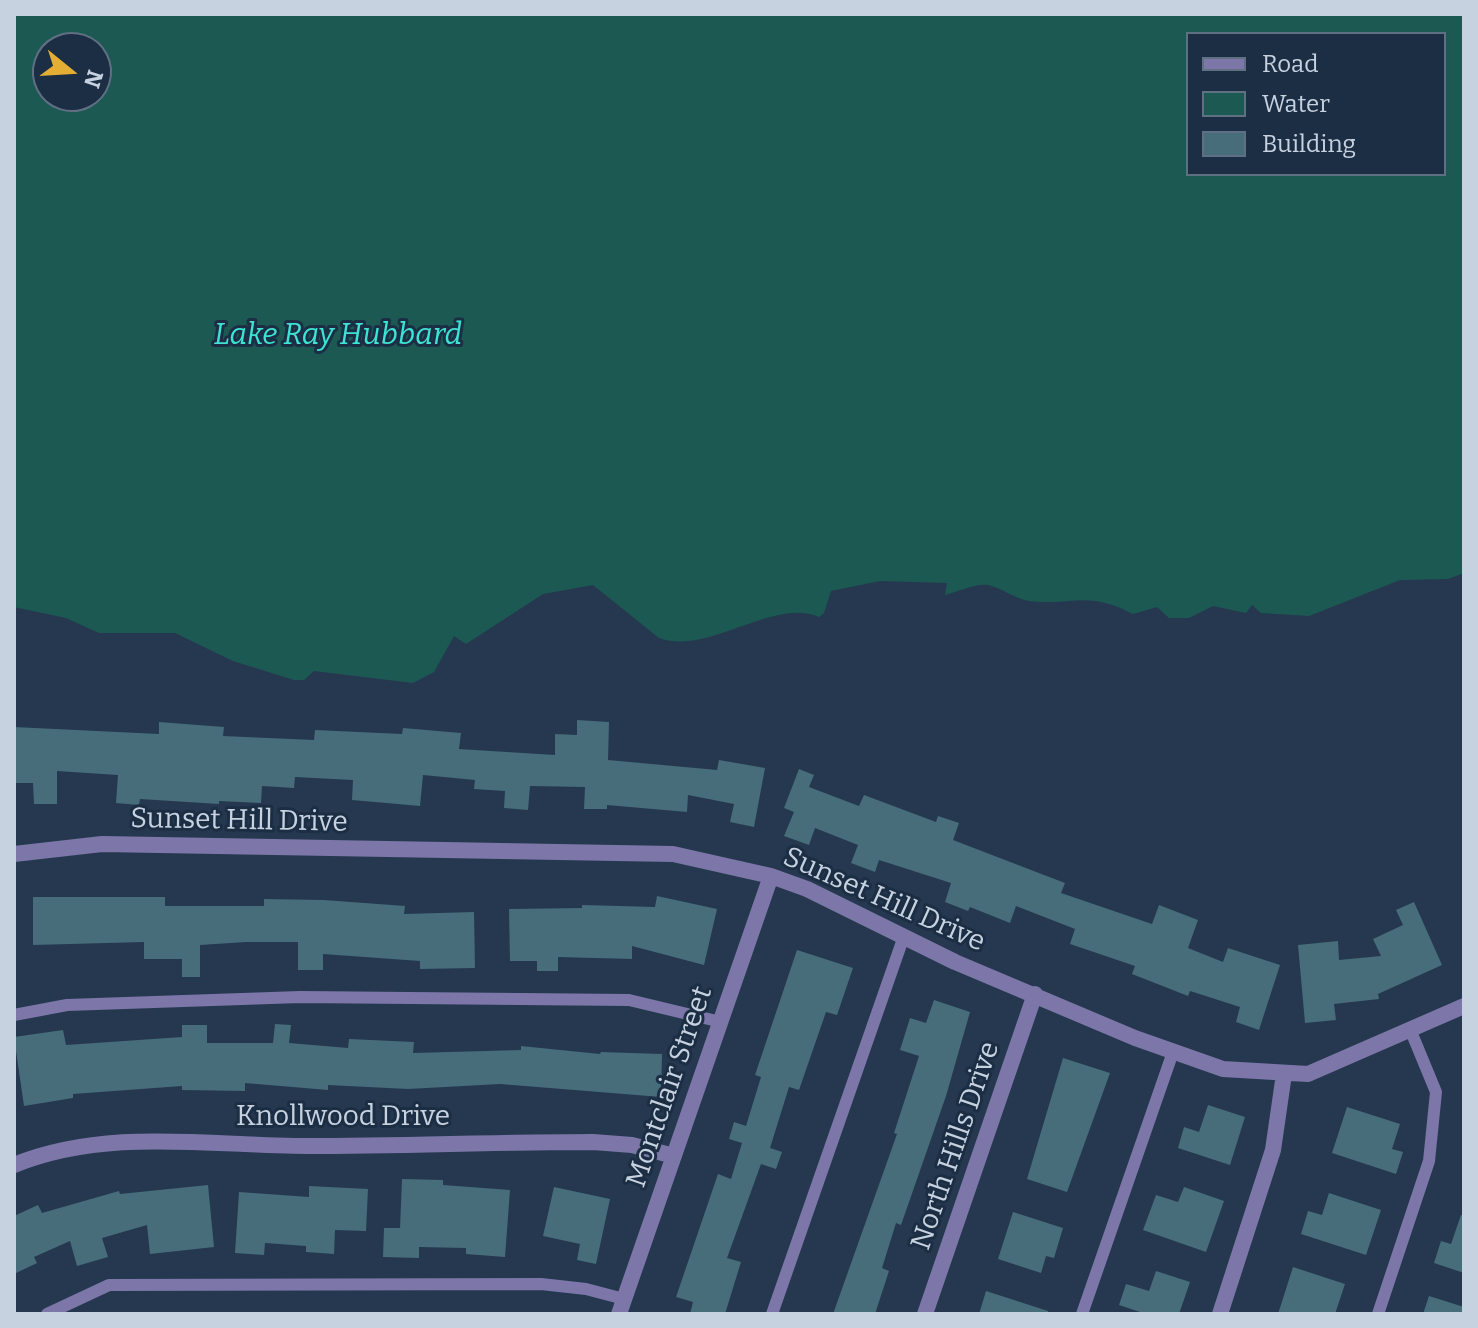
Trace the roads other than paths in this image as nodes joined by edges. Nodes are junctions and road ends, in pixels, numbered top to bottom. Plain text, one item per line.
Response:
1 (14, 854) edge
2 (771, 876) junction
3 (904, 936) junction
4 (1035, 994) junction
5 (1464, 1006) edge
6 (14, 1015) edge
7 (721, 1022) junction
8 (1410, 1029) junction
9 (1173, 1052) junction
10 (1284, 1074) junction
11 (674, 1156) junction
12 (14, 1165) edge
13 (621, 1307) edge
14 (47, 1314) edge
15 (772, 1314) edge
16 (925, 1314) edge
17 (1082, 1314) edge
18 (1220, 1314) edge
19 (1378, 1314) edge

1 - 2 street, Sunset Hill Drive
2 - 3 street, Sunset Hill Drive
2 - 7 street, Montclair Street
3 - 4 street, Sunset Hill Drive
3 - 15 lane
4 - 9 street, Sunset Hill Drive
4 - 16 street, North Hills Drive
5 - 8 street, Sunset Hill Drive
6 - 7 lane
7 - 11 street, Montclair Street
8 - 10 street, Sunset Hill Drive
8 - 19 lane
9 - 10 street, Sunset Hill Drive
9 - 17 lane
10 - 18 street
11 - 12 street, Knollwood Drive
11 - 13 street, Montclair Street
13 - 14 lane

